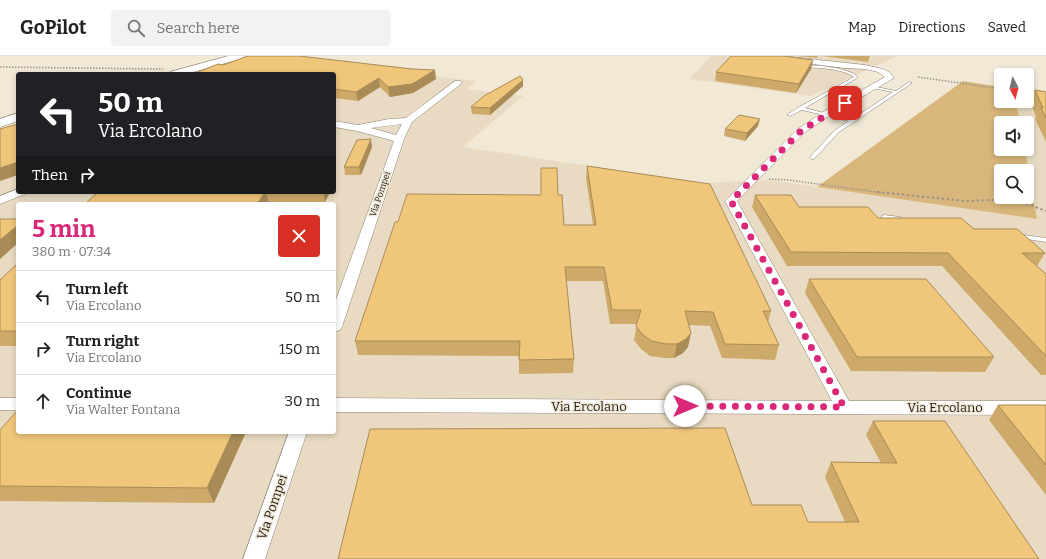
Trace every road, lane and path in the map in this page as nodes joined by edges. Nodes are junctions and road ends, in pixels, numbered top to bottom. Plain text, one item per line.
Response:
1 (240, 56) edge
2 (764, 58) edge
3 (835, 65) junction
4 (0, 67) edge
5 (185, 71) junction
6 (181, 72) edge
7 (889, 75) junction
8 (458, 83) dead end
9 (910, 83) dead end
10 (875, 86) junction
11 (994, 88) edge
12 (832, 91) junction
13 (897, 92) junction
14 (1034, 95) edge
15 (1046, 96) edge
16 (855, 98) junction
17 (800, 108) junction
18 (788, 114) dead end
19 (826, 114) junction
20 (16, 118) edge
21 (408, 121) junction
22 (852, 121) junction
23 (0, 122) edge
24 (336, 124) edge
25 (358, 128) junction
26 (399, 139) junction
27 (812, 158) dead end
28 (755, 178) junction
29 (16, 194) edge
30 (0, 200) edge
31 (1046, 211) edge
32 (884, 217) edge
33 (907, 220) edge
34 (1007, 235) edge
35 (1046, 240) edge
36 (336, 321) edge
37 (0, 404) edge
38 (16, 404) edge
39 (336, 405) edge
40 (844, 407) junction
41 (1046, 408) edge
42 (297, 434) edge
43 (254, 559) edge

1 - 5 main road
2 - 3 street
2 - 12 lane
3 - 7 street
3 - 10 street
4 - 5 path
5 - 6 main road
7 - 10 street
7 - 11 path
8 - 21 street, Via Pompei
9 - 13 lane
10 - 13 lane
10 - 16 street
12 - 16 lane
12 - 17 lane
13 - 22 lane
14 - 15 street
16 - 19 street
17 - 18 lane
17 - 19 lane
19 - 22 lane
19 - 28 street
20 - 23 main road
21 - 25 street
21 - 26 street, Via Pompei
22 - 27 lane
24 - 25 street
25 - 26 street
26 - 36 street, Via Pompei
28 - 31 path
28 - 40 street
29 - 30 street
32 - 33 lane
34 - 35 lane
37 - 38 street
39 - 40 street, Via Ercolano
40 - 41 street, Via Ercolano
42 - 43 street, Via Pompei

